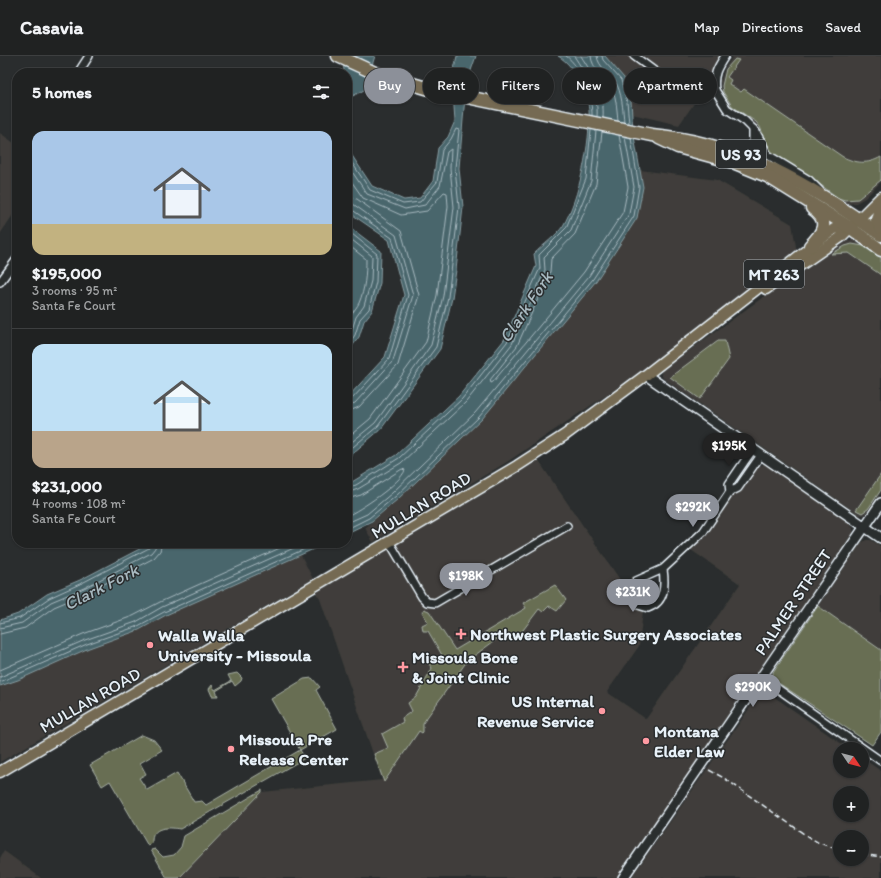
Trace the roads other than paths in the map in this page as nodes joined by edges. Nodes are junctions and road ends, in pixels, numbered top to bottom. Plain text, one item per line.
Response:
1 (89, 56) edge
2 (338, 56) edge
3 (634, 56) edge
4 (725, 56) edge
5 (81, 68) edge
6 (650, 68) edge
7 (717, 68) edge
8 (717, 93) edge
9 (753, 129) junction
10 (652, 135) junction
11 (738, 153) junction
12 (767, 176) junction
13 (822, 195) junction
14 (881, 197) edge
15 (881, 204) edge
16 (854, 223) junction
17 (881, 228) edge
18 (881, 235) edge
19 (810, 246) junction
20 (881, 250) edge
21 (12, 266) edge
22 (0, 282) edge
23 (740, 304) junction
24 (646, 375) junction
25 (753, 449) junction
26 (761, 455) junction
27 (730, 492) junction
28 (881, 503) edge
29 (567, 526) dead end
30 (864, 526) junction
31 (881, 538) edge
32 (390, 543) junction
33 (663, 569) junction
34 (761, 677) junction
35 (881, 761) edge
36 (0, 772) edge
37 (623, 878) edge

1 - 5 street
2 - 10 highway
3 - 6 street
4 - 7 street
8 - 9 street
9 - 11 street, US 93
9 - 13 street
10 - 11 highway, US 93
10 - 12 highway, US 93
11 - 13 highway, US 93
12 - 16 highway, US 93
12 - 19 highway
13 - 16 highway, US 93
14 - 16 main road, MULLAN ROAD / MT 263
15 - 17 highway
16 - 18 highway, US 93
16 - 19 main road, MULLAN ROAD / MT 263
16 - 20 highway, US 93
16 - 23 main road, MULLAN ROAD / MT 263
19 - 23 main road, MULLAN ROAD / MT 263
21 - 22 street
23 - 24 main road, MULLAN ROAD / MT 263
24 - 25 street
24 - 32 main road, MULLAN ROAD / MT 263
25 - 26 street
25 - 27 street
26 - 27 street
26 - 30 street
27 - 33 street
28 - 30 street, PALMER STREET
29 - 32 street
30 - 31 street
30 - 34 street, PALMER STREET
32 - 36 main road, MULLAN ROAD / MT 263
33 - 33 street
34 - 35 street
34 - 37 street, PALMER STREET

